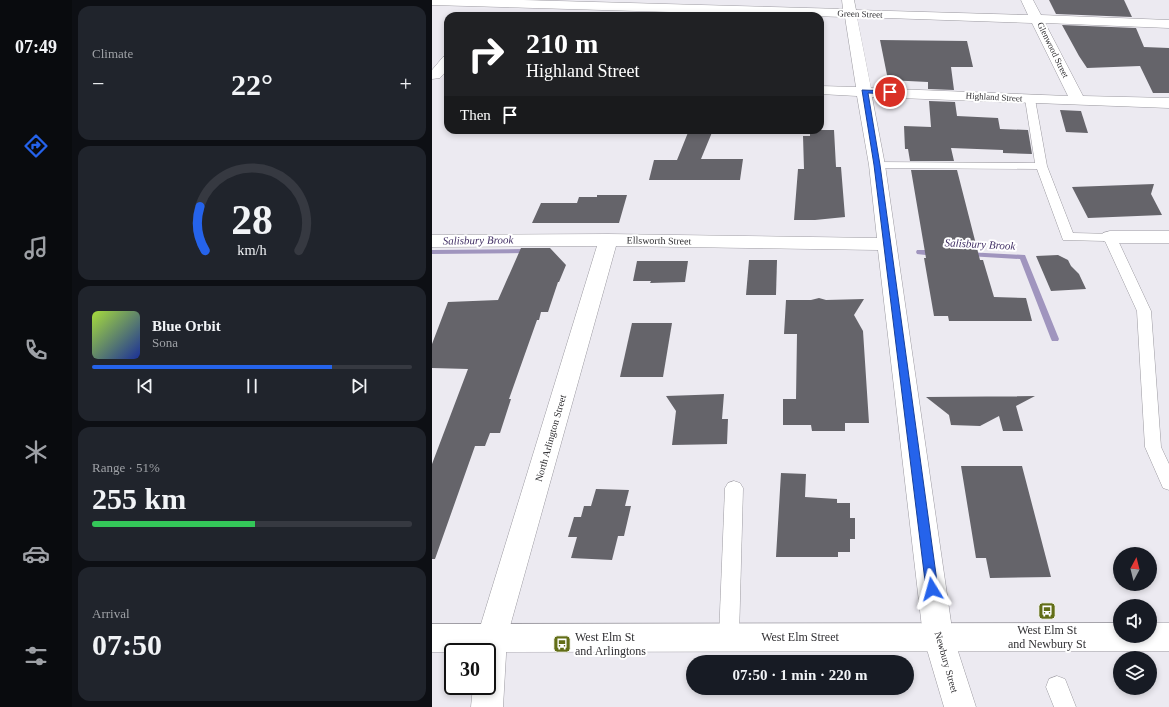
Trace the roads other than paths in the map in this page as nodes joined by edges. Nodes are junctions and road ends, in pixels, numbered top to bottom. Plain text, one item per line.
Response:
1 (1027, 0) edge
2 (432, 1) edge
3 (496, 2) edge
4 (687, 4) edge
5 (848, 7) edge
6 (488, 12) edge
7 (1037, 18) junction
8 (1169, 24) edge
9 (444, 66) edge
10 (438, 75) edge
11 (824, 90) edge
12 (864, 91) junction
13 (1030, 99) junction
14 (1078, 100) junction
15 (1169, 103) edge
16 (877, 165) junction
17 (1041, 166) junction
18 (1110, 237) junction
19 (1169, 237) edge
20 (608, 240) junction
21 (432, 241) edge
22 (886, 244) junction
23 (1169, 483) edge
24 (734, 488) dead end
25 (938, 636) junction
26 (492, 637) junction
27 (729, 637) junction
28 (1169, 637) edge
29 (432, 638) edge
30 (1057, 687) dead end
31 (487, 707) edge
32 (960, 707) edge
33 (1065, 707) edge

1 - 7 street, Glenwood Street
2 - 3 street, Green Street
3 - 4 street, Green Street
3 - 6 street
4 - 5 street, Green Street
5 - 7 street, Green Street
5 - 12 street, Newbury Street
7 - 8 street, Green Street
7 - 14 street, Glenwood Street
9 - 10 street
11 - 12 street, Highland Street
12 - 13 street, Highland Street
12 - 16 street, Newbury Street
13 - 14 street, Highland Street
13 - 17 lane
14 - 15 street, Highland Street
16 - 17 lane
16 - 22 street, Newbury Street
17 - 18 lane
18 - 19 street
18 - 23 lane
20 - 21 street, Ellsworth Street
20 - 22 street, Ellsworth Street
20 - 26 street, North Arlington Street
22 - 25 street, Newbury Street
24 - 27 lane
25 - 27 street, West Elm Street
25 - 28 street, West Elm Street
25 - 32 street, Newbury Street
26 - 27 street, West Elm Street
26 - 29 street, West Elm Street
26 - 31 street, North Arlington Street
30 - 33 lane

